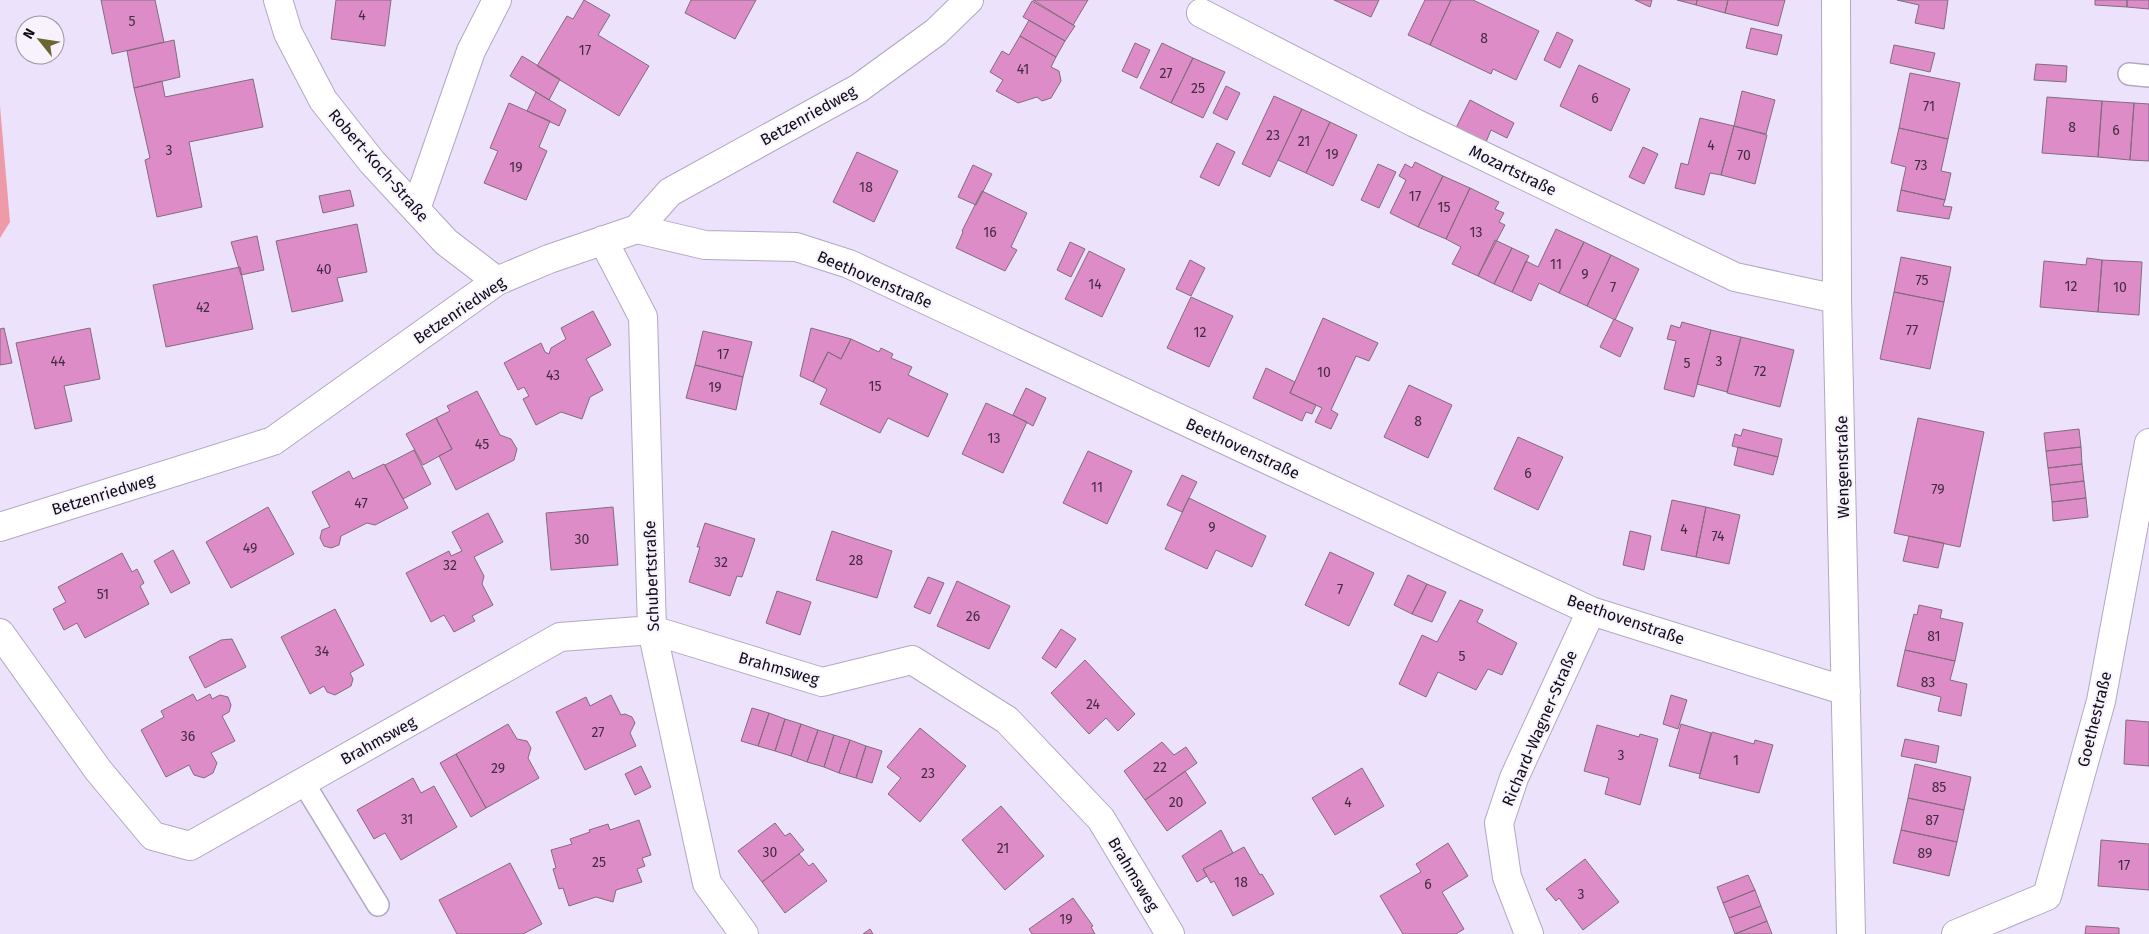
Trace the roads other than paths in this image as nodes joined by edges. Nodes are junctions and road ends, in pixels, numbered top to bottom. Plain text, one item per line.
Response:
1 (278, 0) edge
2 (497, 0) edge
3 (969, 0) edge
4 (1836, 0) edge
5 (1200, 13) dead end
6 (416, 209) junction
7 (637, 229) junction
8 (603, 240) junction
9 (497, 281) junction
10 (1837, 298) junction
11 (2149, 443) edge
12 (0, 527) edge
13 (1590, 611) junction
14 (652, 630) junction
15 (0, 633) edge
16 (1846, 691) junction
17 (303, 782) junction
18 (378, 905) dead end
19 (744, 934) edge
20 (1170, 934) edge
21 (1529, 934) edge
22 (1851, 934) edge
23 (1956, 934) edge

1 - 6 street, Robert-Koch-Straße
2 - 6 street
3 - 7 street, Betzenriedweg
4 - 10 street, Wengenstraße
5 - 10 street, Mozartstraße
6 - 9 street, Robert-Koch-Straße
7 - 8 street, Betzenriedweg
7 - 13 street, Beethovenstraße
8 - 9 street, Betzenriedweg
8 - 14 street, Schubertstraße
9 - 12 street, Betzenriedweg
10 - 16 street, Wengenstraße
11 - 23 street, Goethestraße
13 - 16 street, Beethovenstraße
13 - 21 street, Richard-Wagner-Straße
14 - 17 street, Brahmsweg
14 - 19 street, Schubertstraße
14 - 20 street, Brahmsweg
15 - 17 street, Brahmsweg
16 - 22 street, Wengenstraße
17 - 18 lane

